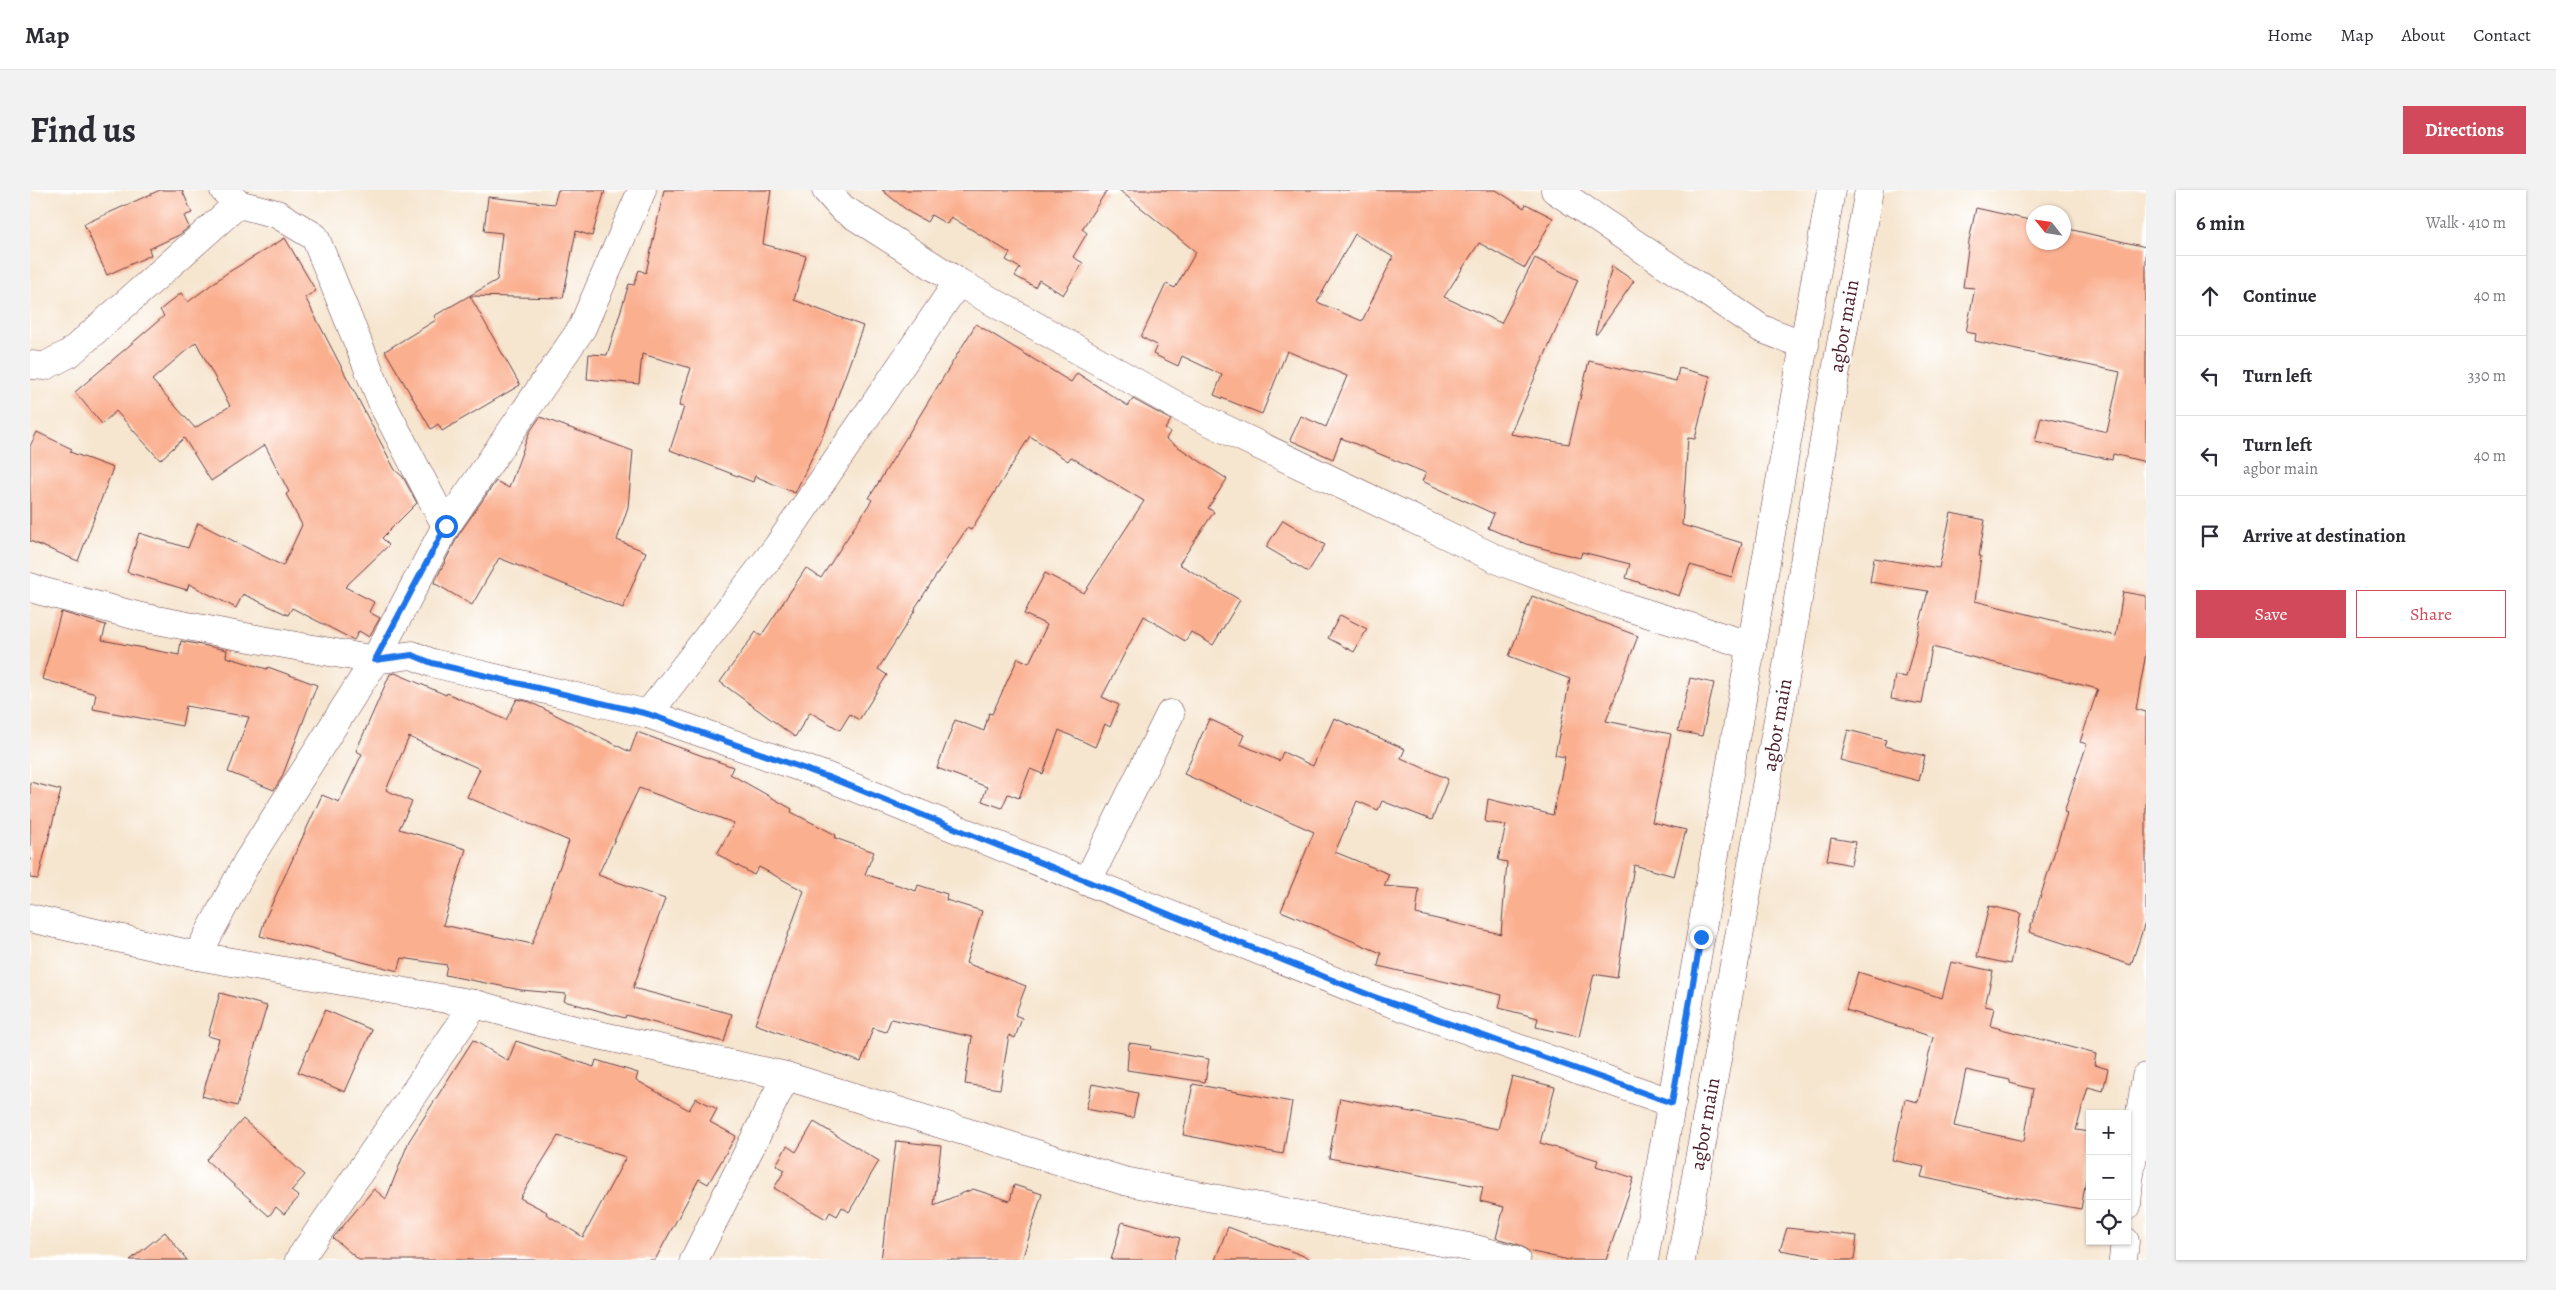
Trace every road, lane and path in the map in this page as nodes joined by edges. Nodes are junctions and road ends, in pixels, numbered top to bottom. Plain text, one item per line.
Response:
1 (642, 190) edge
2 (826, 190) edge
3 (1554, 190) edge
4 (1830, 190) edge
5 (1869, 190) edge
6 (231, 197) edge
7 (958, 282) junction
8 (1804, 344) junction
9 (30, 364) edge
10 (446, 526) junction
11 (30, 586) edge
12 (1752, 646) junction
13 (375, 660) junction
14 (648, 714) junction
15 (1170, 714) dead end
16 (1088, 882) junction
17 (30, 918) edge
18 (1701, 937) junction
19 (1738, 945) junction
20 (197, 956) junction
21 (475, 1004) junction
22 (786, 1076) junction
23 (2146, 1077) edge
24 (1672, 1103) junction
25 (2127, 1200) edge
26 (2125, 1245) edge
27 (1467, 1254) edge
28 (300, 1260) edge
29 (694, 1260) edge
30 (1516, 1260) edge
31 (1644, 1260) edge
32 (1682, 1260) edge
33 (2123, 1260) edge

1 - 10 street
2 - 7 street
3 - 8 street
4 - 8 street, agbor main
5 - 19 street, agbor main
6 - 9 street
6 - 10 street
7 - 12 street
7 - 14 street
8 - 12 street, agbor main
10 - 13 street
11 - 13 street
12 - 18 street, agbor main
13 - 14 street
13 - 20 street
14 - 16 street
15 - 16 street
16 - 24 street
17 - 20 street
18 - 19 street
18 - 24 street, agbor main
19 - 32 street, agbor main
20 - 21 street
21 - 22 street
21 - 28 street
22 - 27 street
22 - 29 street
23 - 25 street
24 - 31 street, agbor main
26 - 33 street
27 - 30 street

